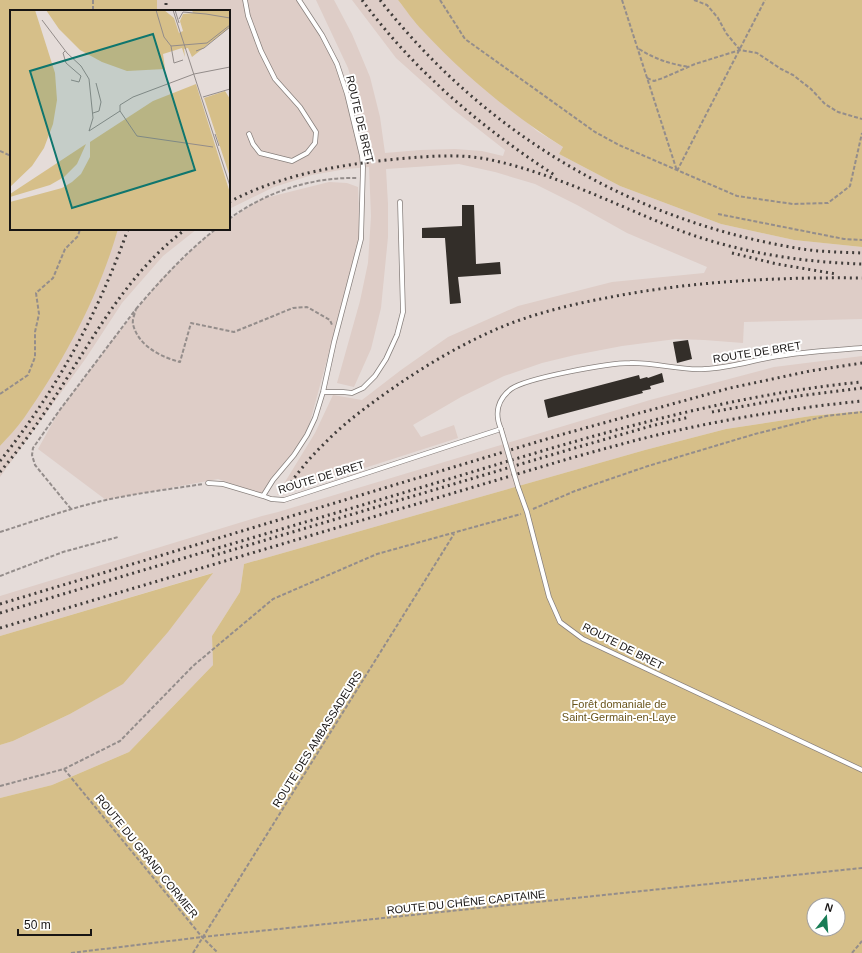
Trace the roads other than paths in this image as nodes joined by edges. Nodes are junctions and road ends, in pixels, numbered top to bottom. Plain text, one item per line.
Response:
1 (245, 0) edge
2 (299, 0) edge
3 (249, 134) dead end
4 (400, 202) dead end
5 (862, 348) edge
6 (323, 392) junction
7 (501, 429) junction
8 (208, 483) road end
9 (263, 496) junction
10 (862, 770) edge

1 - 3 lane
2 - 6 lane, ROUTE DE BRET
4 - 6 lane
5 - 7 lane, ROUTE DE BRET
6 - 9 lane, ROUTE DE BRET
7 - 9 lane, ROUTE DE BRET
7 - 10 lane, ROUTE DE BRET, bridge
8 - 9 lane

